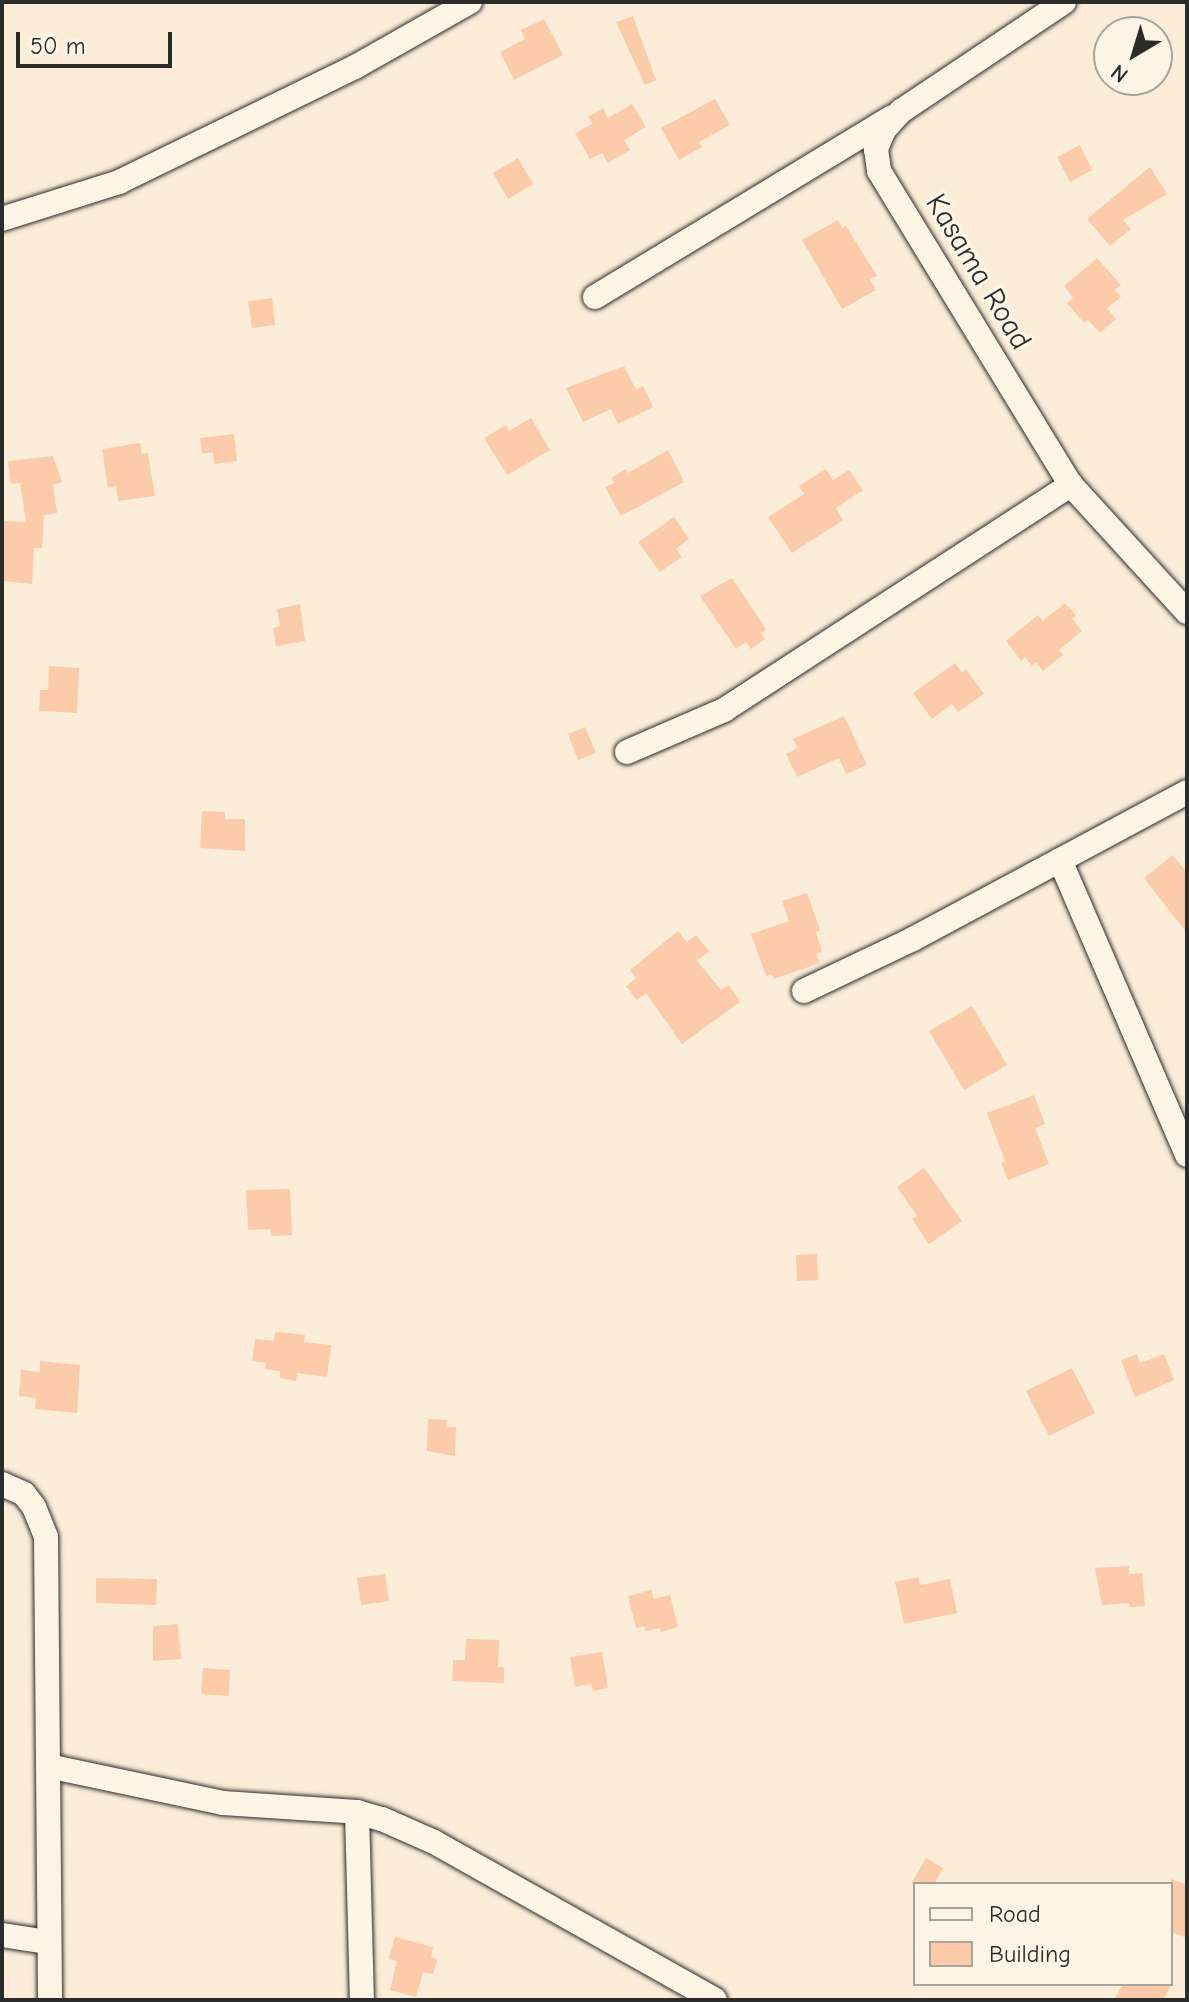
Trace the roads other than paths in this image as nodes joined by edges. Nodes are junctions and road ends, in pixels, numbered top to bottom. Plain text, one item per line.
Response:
1 (470, 2) edge
2 (1064, 2) edge
3 (901, 111) junction
4 (2, 219) edge
5 (595, 297) dead end
6 (1071, 485) junction
7 (1187, 612) edge
8 (627, 752) dead end
9 (1187, 792) edge
10 (1060, 860) junction
11 (804, 991) dead end
12 (1187, 1155) edge
13 (5, 1484) edge
14 (48, 1766) junction
15 (357, 1812) junction
16 (2, 1935) edge
17 (47, 1942) junction
18 (50, 2000) edge
19 (362, 2000) edge
20 (715, 2000) edge

1 - 4 street
2 - 3 street, Kasama Road
3 - 5 street
3 - 6 street, Kasama Road
6 - 7 street, Kasama Road
6 - 8 street
9 - 10 street
10 - 11 street
10 - 12 street
13 - 14 street
14 - 15 street
14 - 17 street
15 - 19 street
15 - 20 street
16 - 17 street
17 - 18 street

